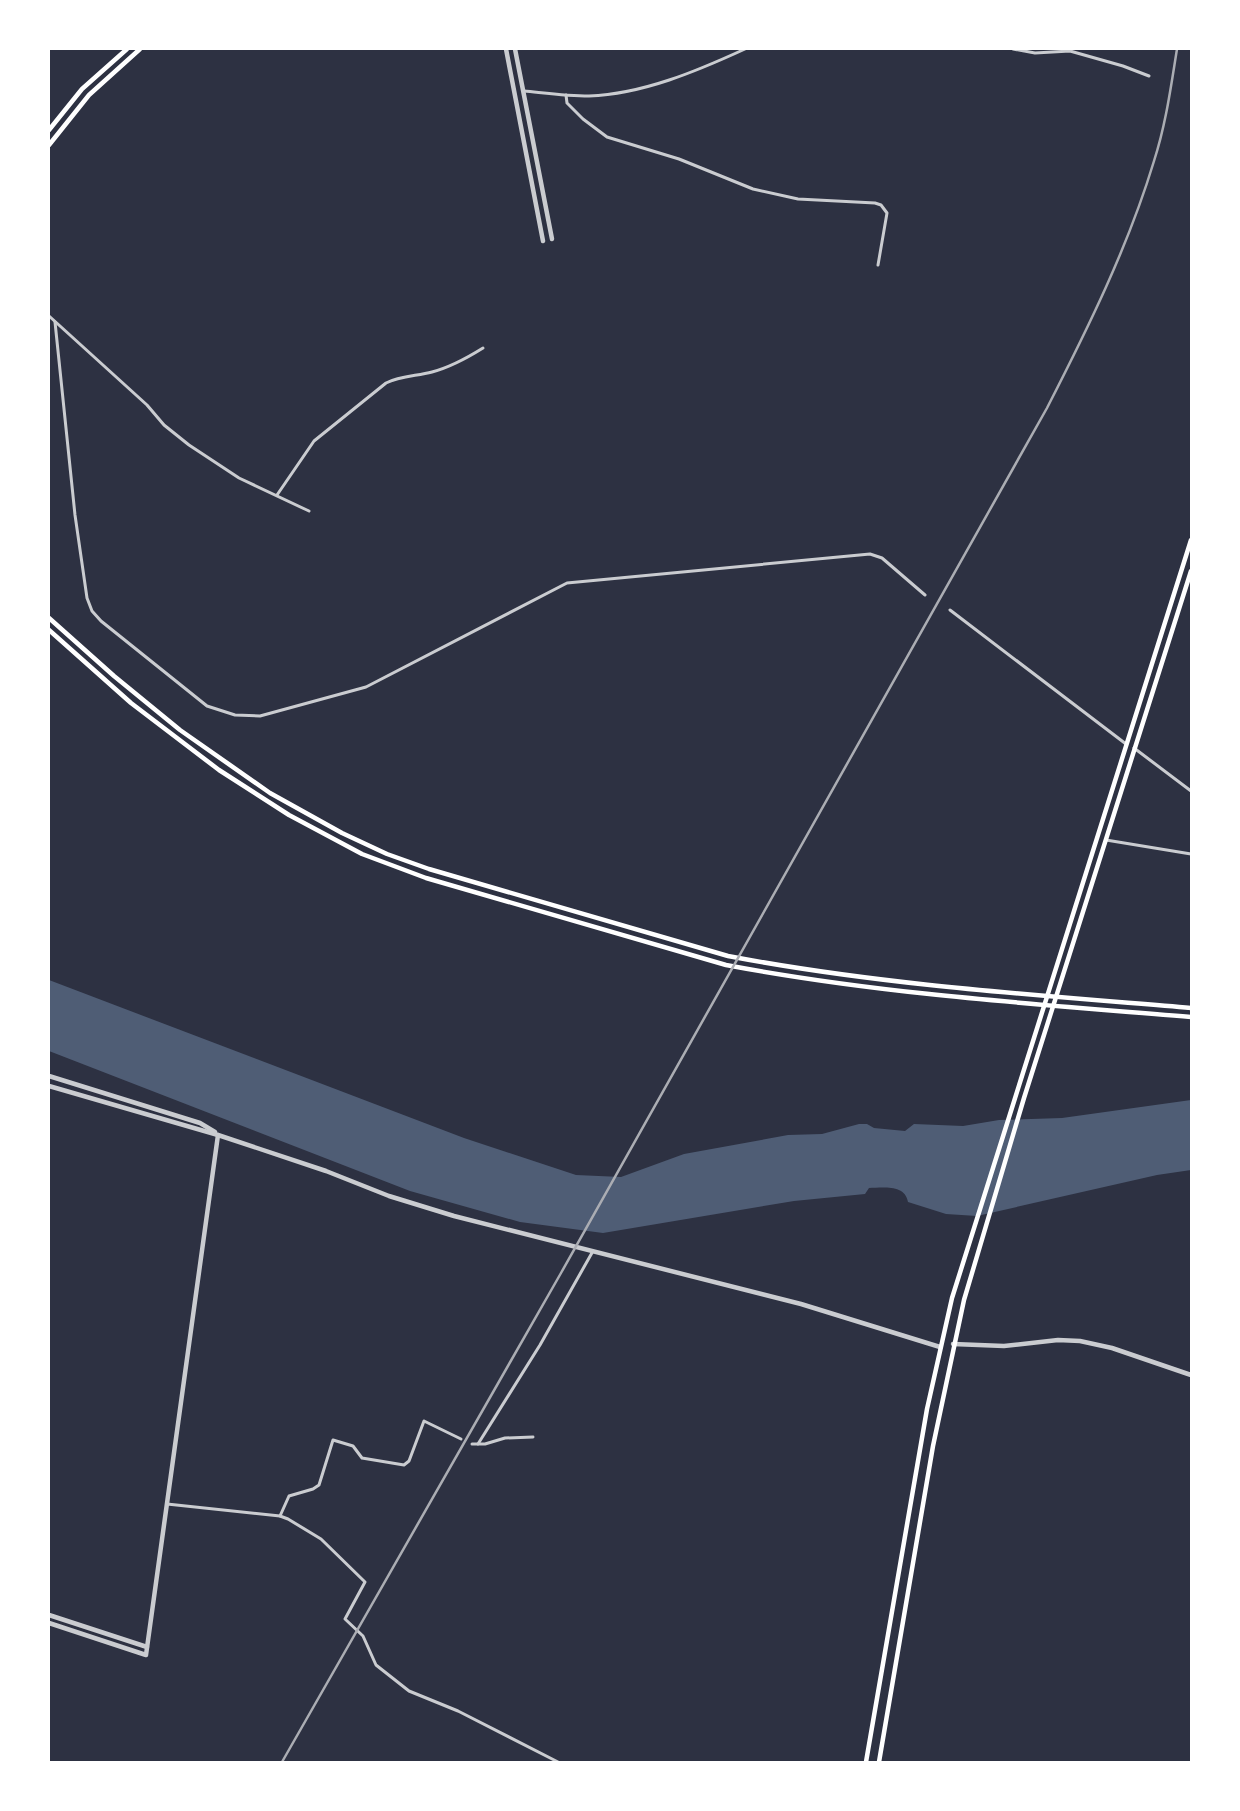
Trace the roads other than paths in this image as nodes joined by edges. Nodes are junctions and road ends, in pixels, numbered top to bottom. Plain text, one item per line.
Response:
1 (127, 49) edge
2 (140, 49) edge
3 (506, 49) edge
4 (516, 49) edge
5 (745, 49) edge
6 (1013, 49) edge
7 (1149, 76) dead end
8 (524, 91) junction
9 (566, 95) junction
10 (49, 130) edge
11 (49, 145) edge
12 (552, 240) dead end
13 (543, 241) dead end
14 (878, 265) dead end
15 (49, 316) edge
16 (54, 322) junction
17 (483, 348) dead end
18 (276, 495) junction
19 (309, 511) dead end
20 (1191, 540) edge
21 (1191, 571) edge
22 (925, 595) dead end
23 (950, 610) dead end
24 (49, 618) edge
25 (49, 630) edge
26 (1126, 744) junction
27 (1134, 748) junction
28 (1191, 791) edge
29 (1105, 840) junction
30 (1191, 854) edge
31 (1046, 996) junction
32 (1056, 997) junction
33 (1044, 1005) junction
34 (1053, 1006) junction
35 (1191, 1008) edge
36 (1191, 1017) edge
37 (49, 1076) edge
38 (49, 1086) edge
39 (218, 1134) junction
40 (593, 1251) junction
41 (953, 1344) junction
42 (940, 1347) junction
43 (1191, 1375) edge
44 (533, 1437) dead end
45 (461, 1439) dead end
46 (472, 1444) dead end
47 (478, 1444) junction
48 (167, 1504) junction
49 (280, 1516) junction
50 (49, 1615) edge
51 (49, 1623) edge
52 (147, 1647) junction
53 (558, 1762) edge
54 (866, 1762) edge
55 (879, 1762) edge

1 - 10 main road
2 - 11 main road
3 - 13 street
4 - 8 street
5 - 9 street
6 - 7 street
8 - 9 street
8 - 12 street
9 - 14 street
15 - 16 street
16 - 18 street
16 - 22 street
17 - 18 street
18 - 19 street
20 - 26 main road
21 - 27 main road
23 - 26 street
24 - 31 main road
25 - 33 main road
26 - 31 main road
27 - 28 street
27 - 29 main road
29 - 30 street
29 - 32 main road
31 - 32 main road
31 - 33 main road
32 - 34 main road
32 - 35 main road
33 - 34 main road
33 - 42 main road
34 - 36 main road
34 - 41 main road
37 - 39 street
38 - 39 street
39 - 40 street
39 - 48 street
40 - 42 street
40 - 47 street
41 - 43 street
41 - 55 main road
42 - 54 main road
44 - 47 street
45 - 49 street
46 - 47 street
48 - 49 street
48 - 52 street
49 - 53 street
50 - 52 street
51 - 52 street

